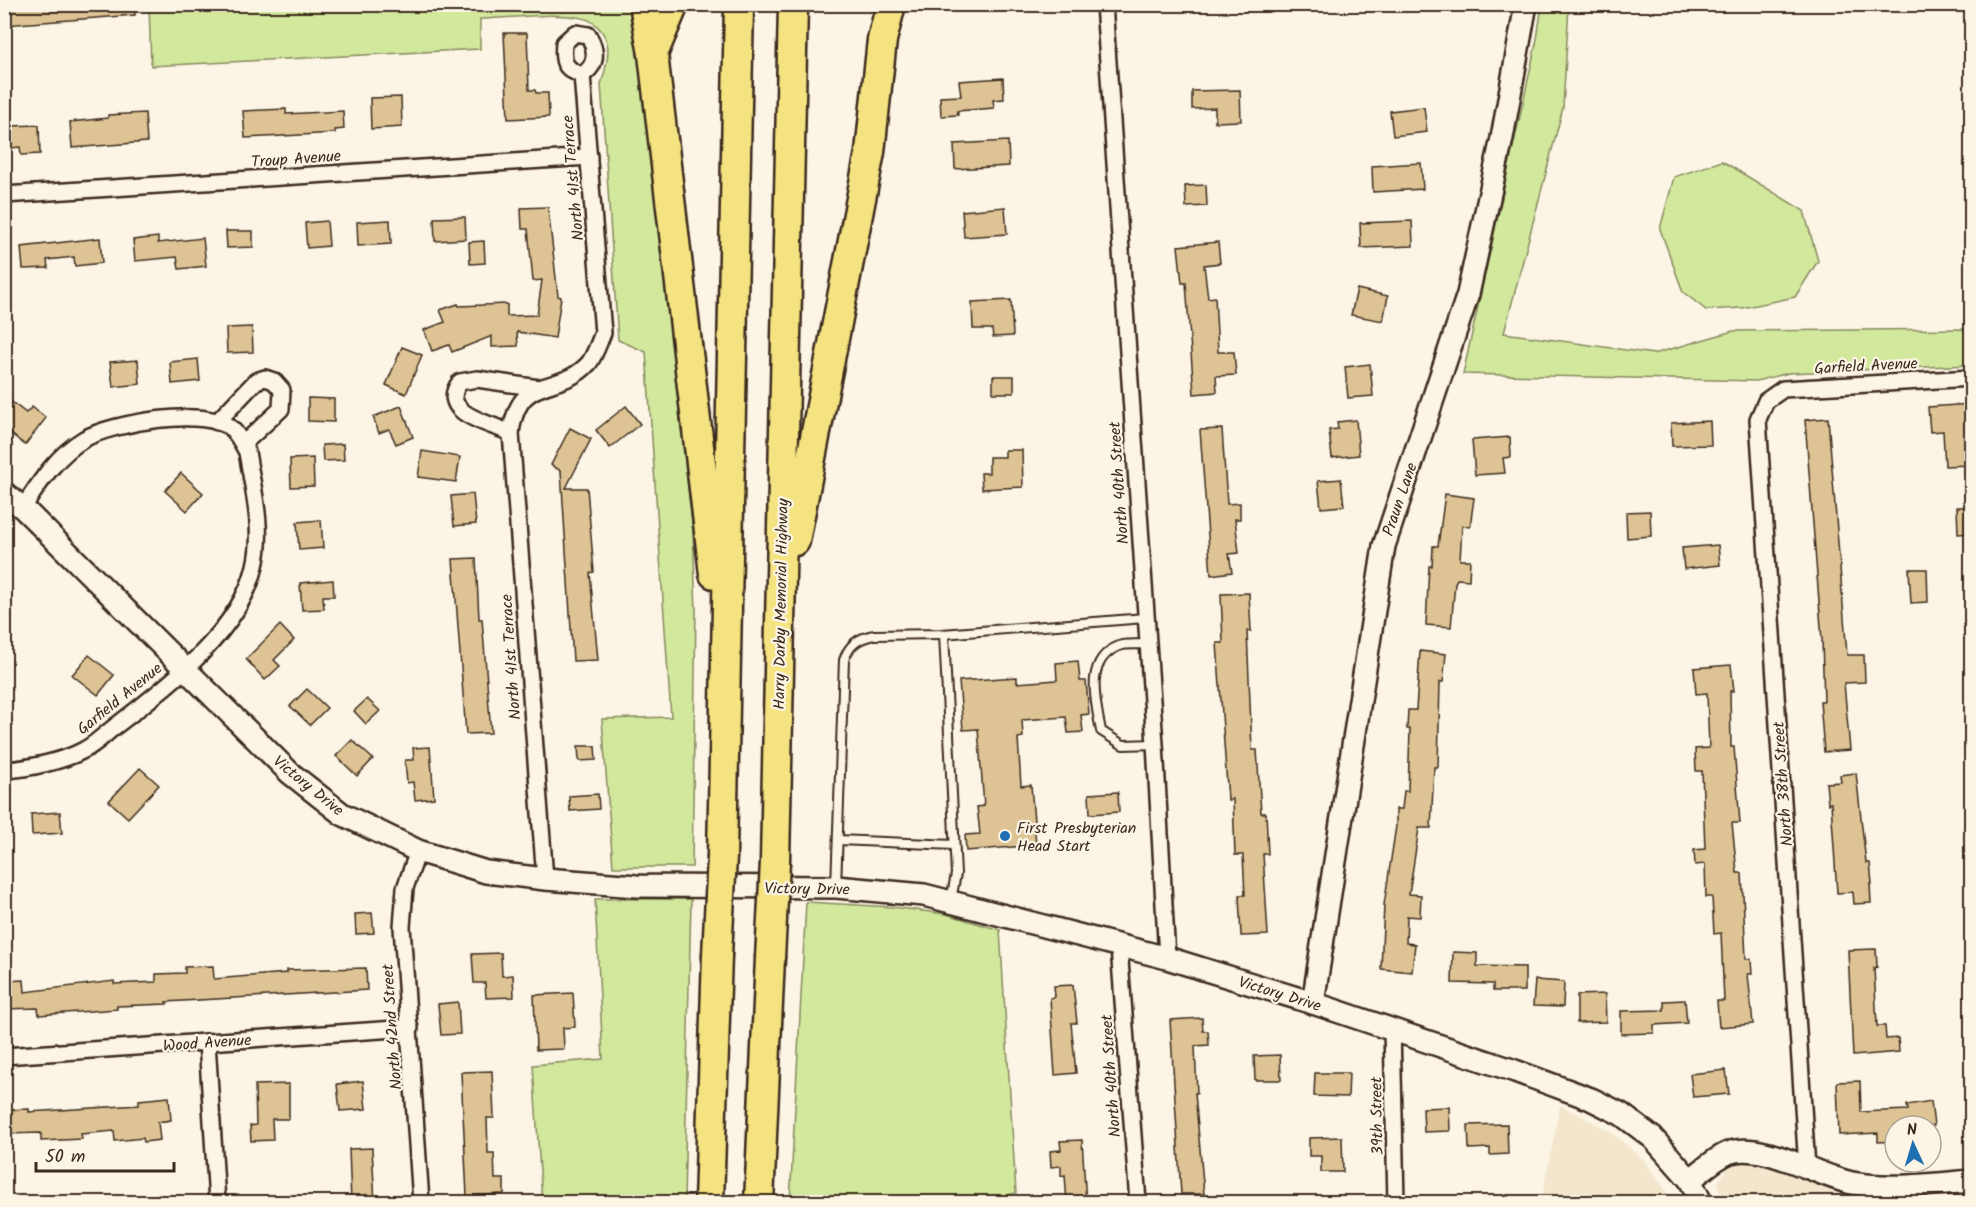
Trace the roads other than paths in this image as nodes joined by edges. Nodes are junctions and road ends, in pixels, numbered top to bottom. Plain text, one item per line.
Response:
1 (644, 4) edge
2 (674, 4) edge
3 (739, 4) edge
4 (793, 4) edge
5 (870, 4) edge
6 (891, 4) edge
7 (1104, 4) edge
8 (1526, 4) edge
9 (882, 40) junction
10 (653, 54) junction
11 (582, 75) dead end
12 (589, 157) junction
13 (4, 195) edge
14 (1971, 378) edge
15 (539, 388) junction
16 (1766, 401) joint
17 (224, 425) junction
18 (511, 433) junction
19 (243, 444) junction
20 (4, 493) edge
21 (23, 508) junction
22 (1145, 618) junction
23 (780, 620) junction
24 (944, 634) junction
25 (1147, 644) junction
26 (185, 668) junction
27 (726, 676) junction
28 (1155, 744) junction
29 (4, 770) edge
30 (838, 840) junction
31 (954, 845) junction
32 (418, 851) junction
33 (545, 879) junction
34 (836, 887) junction
35 (951, 900) junction
36 (1119, 947) junction
37 (1167, 958) junction
38 (1313, 1003) junction
39 (410, 1028) junction
40 (1392, 1029) junction
41 (207, 1042) junction
42 (4, 1056) edge
43 (1807, 1168) junction
44 (1690, 1180) junction
45 (1971, 1181) edge
46 (217, 1203) edge
47 (421, 1203) edge
48 (709, 1203) edge
49 (759, 1203) edge
50 (1137, 1203) edge
51 (1396, 1203) edge
52 (1701, 1203) edge

1 - 10 highway
2 - 10 highway
3 - 27 highway
4 - 23 highway, Harry Darby Memorial Highway
5 - 9 highway
6 - 9 highway
7 - 22 street, North 40th Street
8 - 38 main road, Praun Lane
9 - 23 highway
10 - 27 highway
11 - 12 street, North 41st Terrace
12 - 13 street, Troup Avenue
12 - 15 street, North 41st Terrace
14 - 16 street, Garfield Avenue
15 - 18 street, North 41st Terrace
15 - 18 street, North 41st Terrace
16 - 43 street, North 38th Street
17 - 19 street
17 - 19 street
17 - 21 street
18 - 33 street, North 41st Terrace
19 - 26 street, Garfield Avenue
20 - 21 main road, Victory Drive
21 - 26 main road, Victory Drive
22 - 24 lane
22 - 25 street, North 40th Street
23 - 49 highway, Harry Darby Memorial Highway, bridge
24 - 30 lane
24 - 31 lane
25 - 28 street, North 40th Street
25 - 28 lane
26 - 29 street, Garfield Avenue
26 - 32 main road, Victory Drive
27 - 48 highway, bridge
28 - 37 street, North 40th Street
30 - 31 lane
30 - 34 lane
31 - 35 lane
32 - 33 main road, Victory Drive
32 - 39 street, North 42nd Street
33 - 34 main road, Victory Drive
34 - 35 main road, Victory Drive
35 - 36 main road, Victory Drive
36 - 37 main road, Victory Drive
36 - 50 street, North 40th Street
37 - 38 main road, Victory Drive
38 - 40 main road, Victory Drive
39 - 41 street, Wood Avenue
39 - 47 street, North 42nd Street
40 - 44 main road, Victory Drive
40 - 51 street, 39th Street
41 - 42 street, Wood Avenue
41 - 46 street
43 - 44 main road
43 - 45 main road
44 - 52 main road

